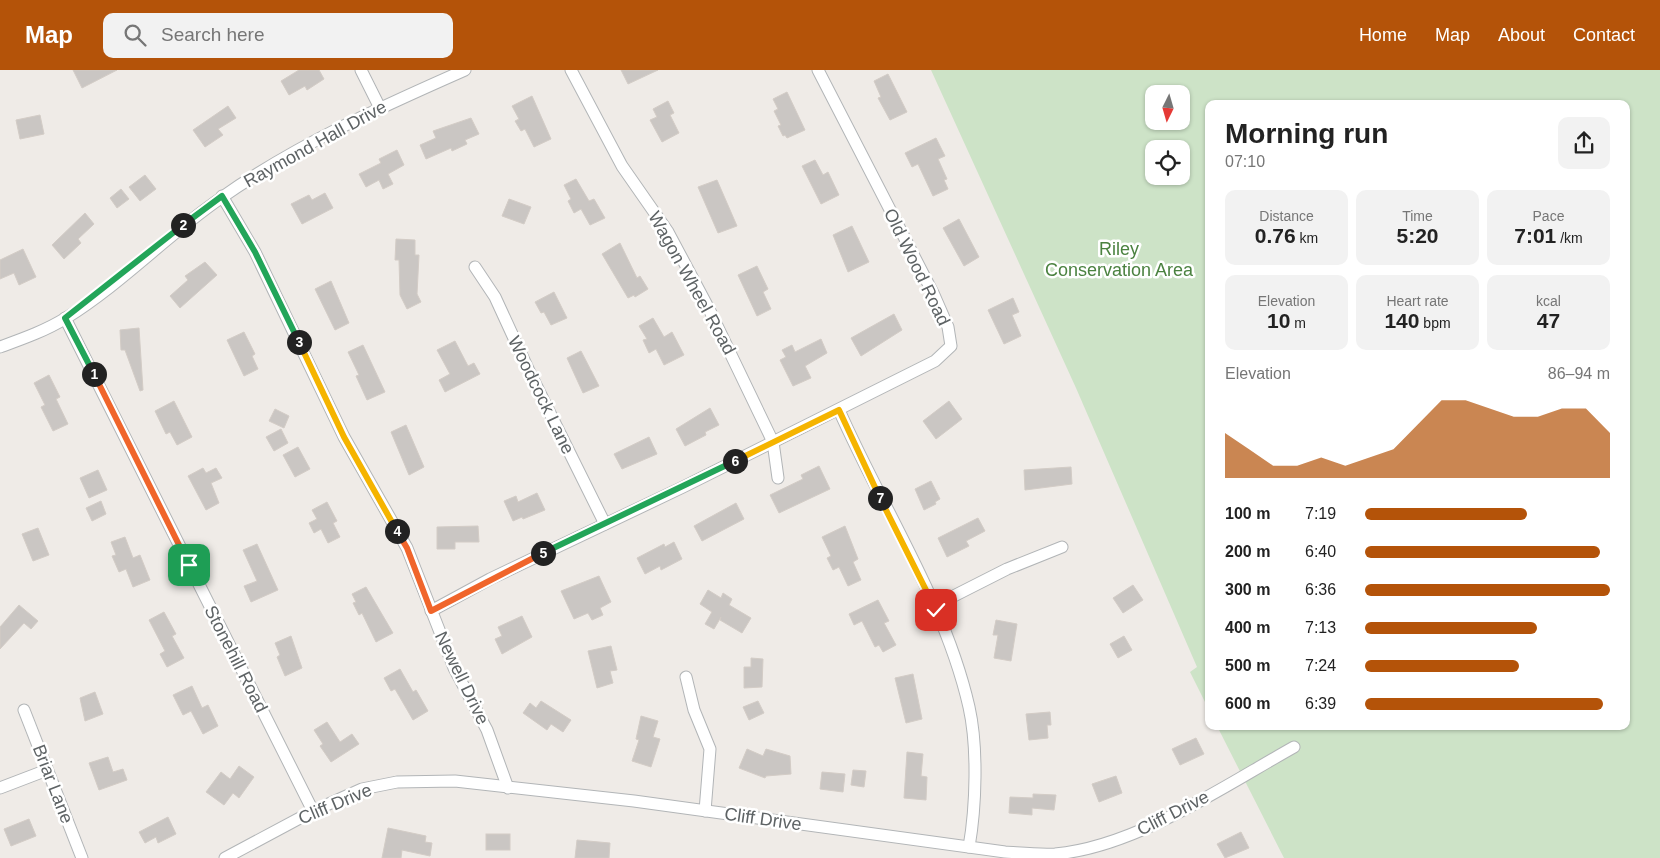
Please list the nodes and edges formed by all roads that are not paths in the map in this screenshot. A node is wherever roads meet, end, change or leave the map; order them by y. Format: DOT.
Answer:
graph roads {
  1 [pos="361,70"];
  2 [pos="465,70"];
  3 [pos="571,70"];
  4 [pos="818,70"];
  5 [pos="380,108"];
  6 [pos="222,196"];
  7 [pos="475,267"];
  8 [pos="65,318"];
  9 [pos="0,347"];
  10 [pos="839,410"];
  11 [pos="773,442"];
  12 [pos="778,478"];
  13 [pos="605,524"];
  14 [pos="1062,547"];
  15 [pos="934,606"];
  16 [pos="431,611"];
  17 [pos="686,677"];
  18 [pos="24,710"];
  19 [pos="1294,747"];
  20 [pos="47,770"];
  21 [pos="0,788"];
  22 [pos="508,788"];
  23 [pos="313,811"];
  24 [pos="705,811"];
  25 [pos="969,847"];
  26 [pos="82,858"];
  27 [pos="225,858"];
  1 -- 5 [label="street"];
  2 -- 5 [label="street, Raymond Hall Drive"];
  3 -- 11 [label="street, Wagon Wheel Road"];
  4 -- 10 [label="street, Old Wood Road"];
  5 -- 6 [label="street, Raymond Hall Drive"];
  6 -- 8 [label="street, Raymond Hall Drive"];
  6 -- 16 [label="street, Newell Drive"];
  7 -- 13 [label="street, Woodcock Lane"];
  8 -- 9 [label="street, Raymond Hall Drive"];
  8 -- 23 [label="street, Stonehill Road"];
  10 -- 11 [label="street, Old Wood Road"];
  10 -- 15 [label="street"];
  11 -- 12 [label="street, Wagon Wheel Road"];
  11 -- 13 [label="street, Old Wood Road"];
  13 -- 16 [label="street, Old Wood Road"];
  14 -- 15 [label="street"];
  15 -- 25 [label="street"];
  16 -- 22 [label="street, Newell Drive"];
  17 -- 24 [label="street"];
  18 -- 20 [label="street, Briar Lane"];
  19 -- 25 [label="street, Cliff Drive"];
  20 -- 21 [label="street"];
  20 -- 26 [label="street, Briar Lane"];
  22 -- 23 [label="street, Cliff Drive"];
  22 -- 24 [label="street, Cliff Drive"];
  23 -- 27 [label="street, Cliff Drive"];
  24 -- 25 [label="street, Cliff Drive"];
}
